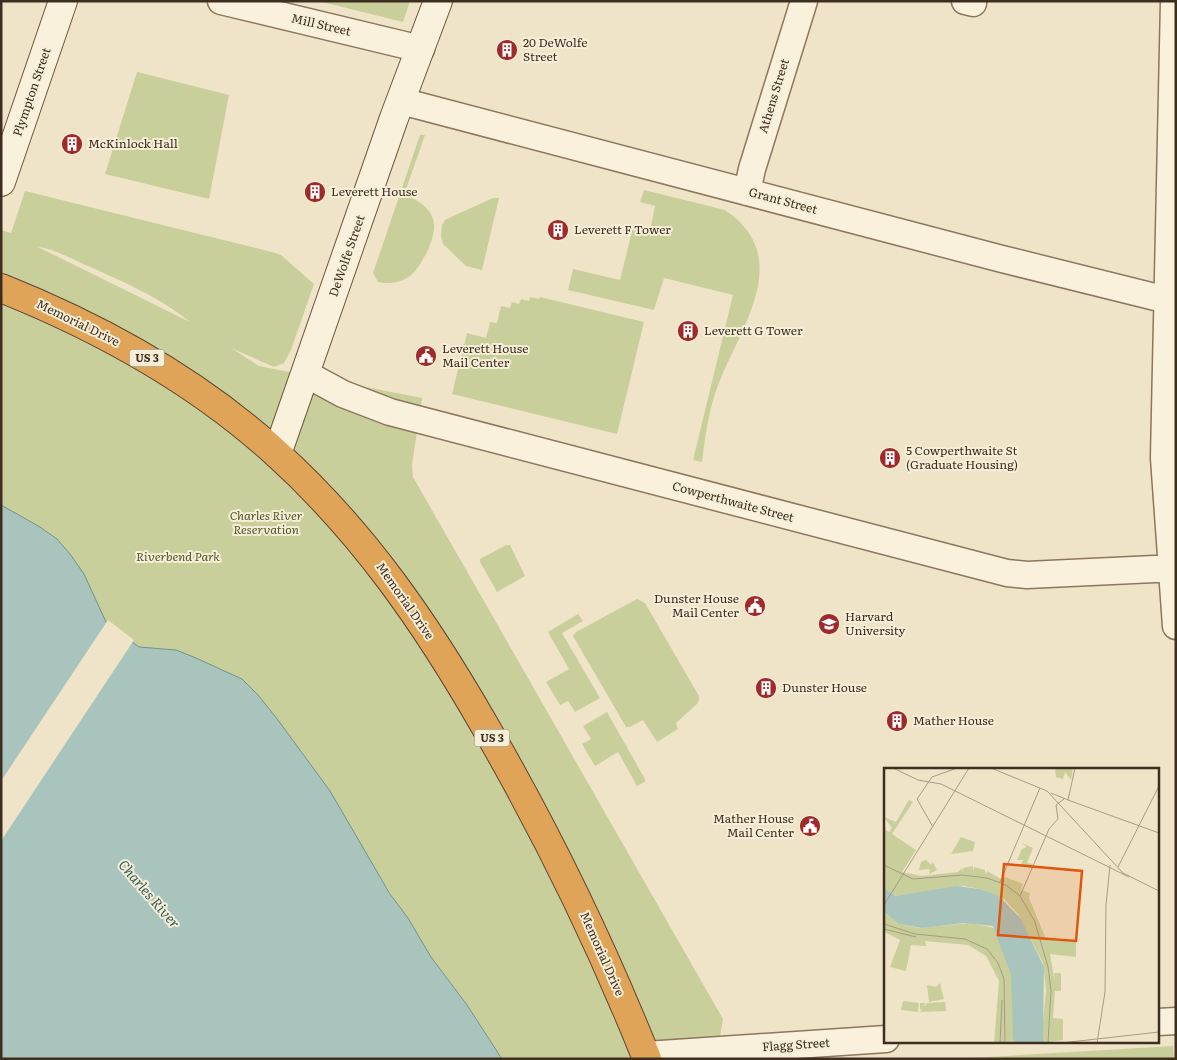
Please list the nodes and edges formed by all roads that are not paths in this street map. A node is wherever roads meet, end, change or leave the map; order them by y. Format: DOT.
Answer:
graph roads {
  1 [pos="63,1"];
  2 [pos="220,1"];
  3 [pos="438,1"];
  4 [pos="804,1"];
  5 [pos="1174,1"];
  6 [pos="421,49"];
  7 [pos="400,101"];
  8 [pos="1,182"];
  9 [pos="747,192"];
  10 [pos="1,288"];
  11 [pos="1167,300"];
  12 [pos="306,374"];
  13 [pos="278,454"];
  14 [pos="1173,568"];
  15 [pos="1176,626"];
  16 [pos="1176,1021"];
  17 [pos="1160,1022"];
  18 [pos="884,1039"];
  19 [pos="647,1057"];
  1 -- 8 [label="street, Plympton Street"];
  2 -- 6 [label="street, Mill Street"];
  3 -- 6 [label="street, DeWolfe Street"];
  4 -- 9 [label="street, Athens Street"];
  5 -- 11 [label="street"];
  6 -- 7 [label="street, DeWolfe Street"];
  7 -- 9 [label="street, Grant Street"];
  7 -- 12 [label="street, DeWolfe Street"];
  9 -- 11 [label="street, Grant Street"];
  10 -- 13 [label="highway, Memorial Drive / US 3"];
  11 -- 14 [label="street"];
  12 -- 13 [label="street, DeWolfe Street"];
  12 -- 14 [label="street, Cowperthwaite Street"];
  13 -- 19 [label="highway, Memorial Drive / US 3"];
  14 -- 15 [label="street"];
  16 -- 17 [label="street"];
  18 -- 19 [label="street, Flagg Street"];
}
